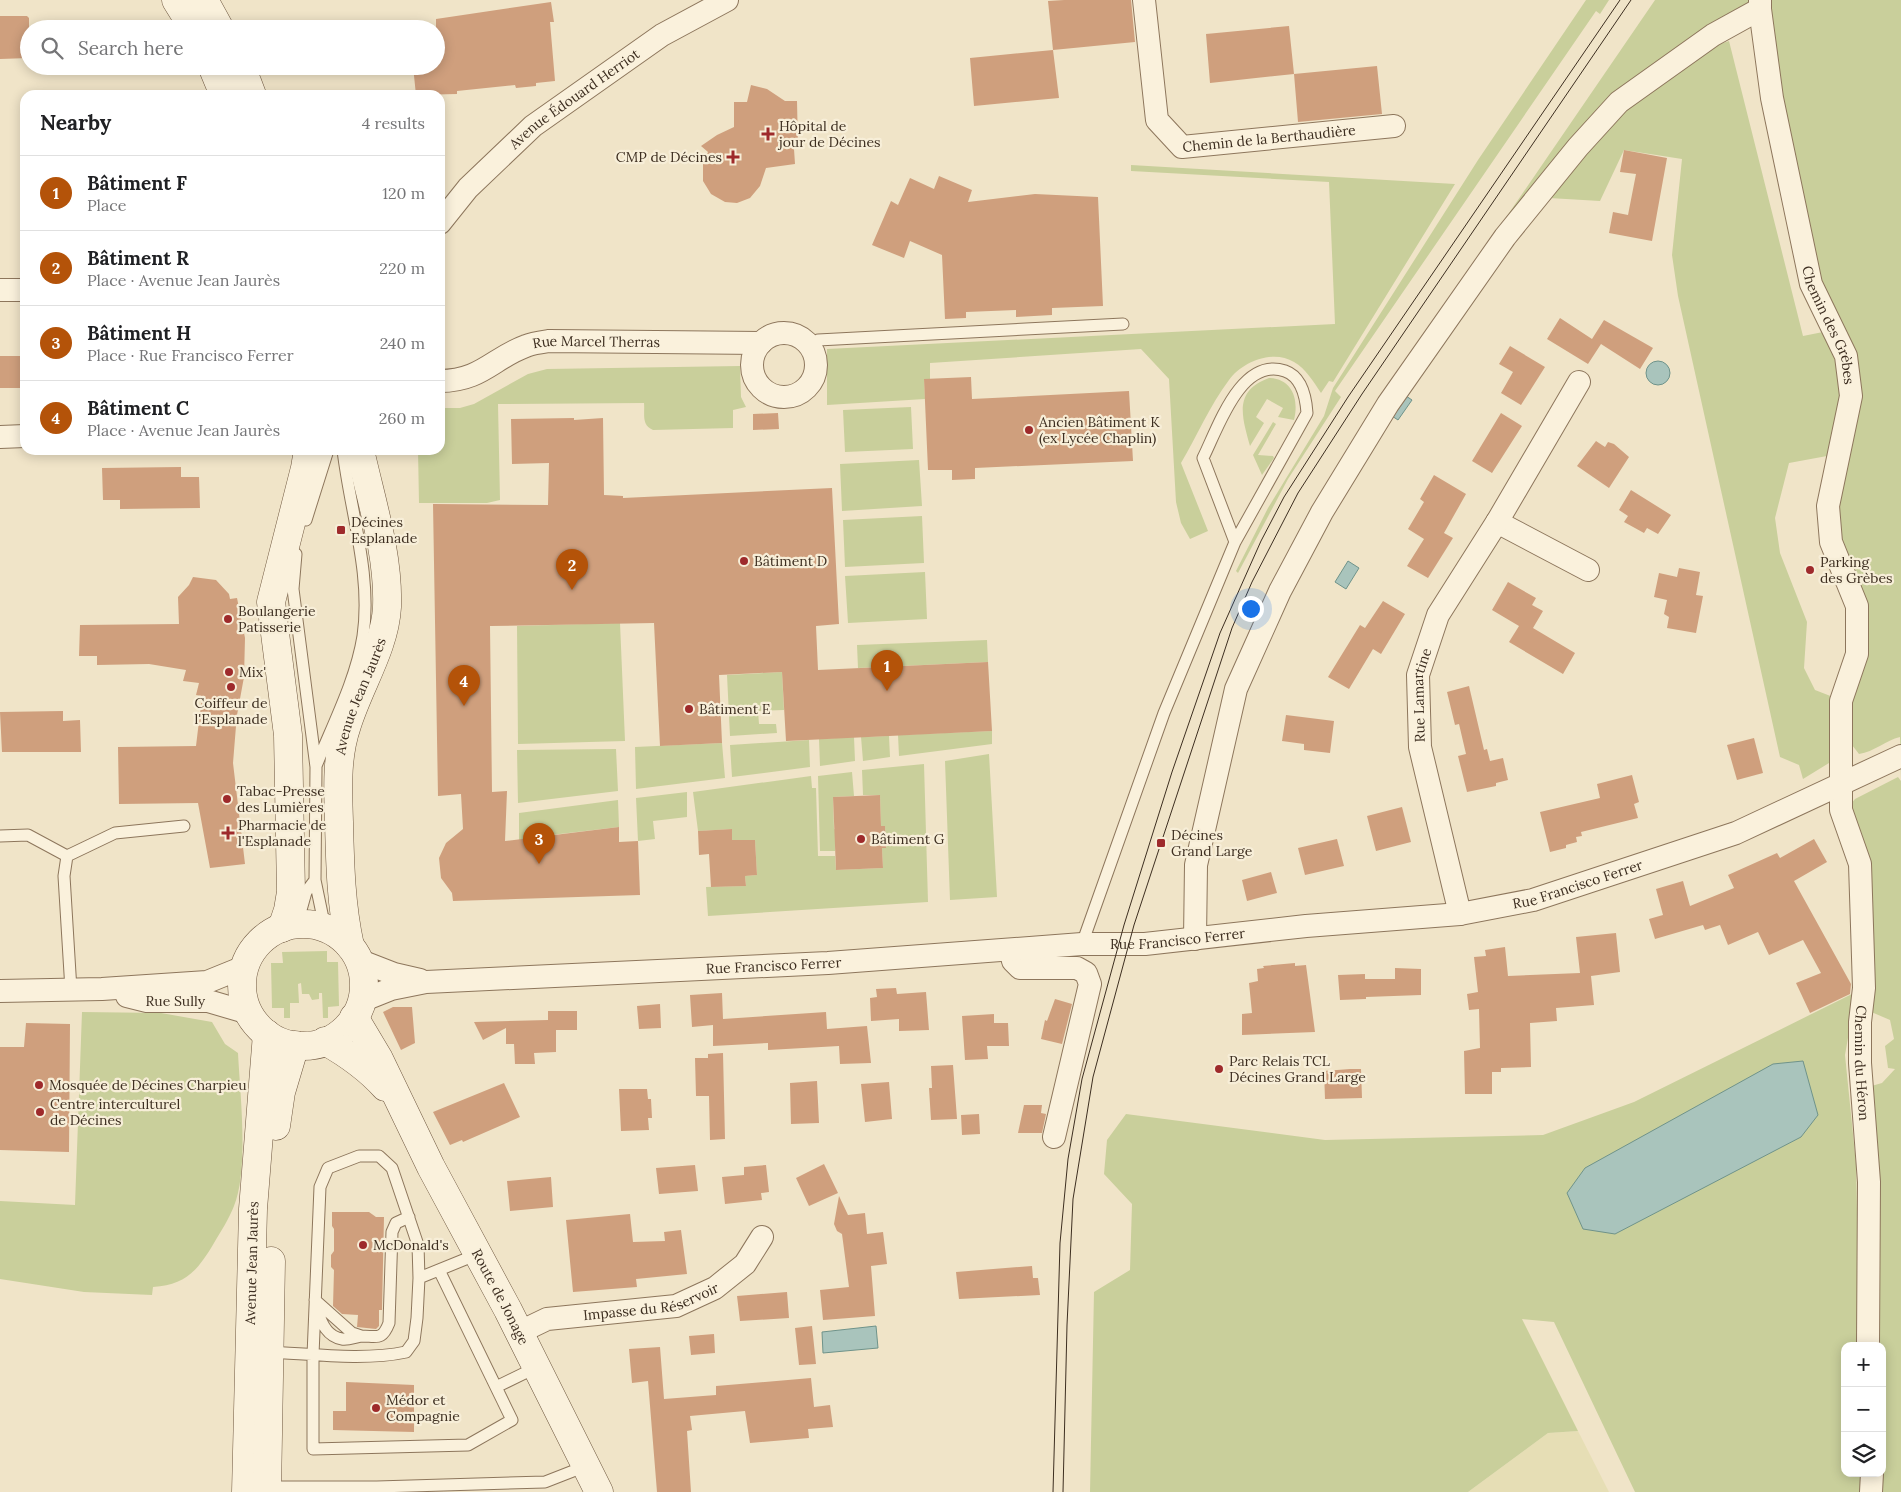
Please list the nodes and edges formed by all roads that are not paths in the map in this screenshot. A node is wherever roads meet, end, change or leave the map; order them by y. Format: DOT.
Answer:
graph roads {
  1 [pos="176,0"];
  2 [pos="204,0"];
  3 [pos="727,0"];
  4 [pos="1144,0"];
  5 [pos="1760,5"];
  6 [pos="188,20"];
  7 [pos="215,20"];
  8 [pos="216,75"];
  9 [pos="244,75"];
  10 [pos="222,90"];
  11 [pos="250,90"];
  12 [pos="1394,126"];
  13 [pos="445,217"];
  14 [pos="0,290"];
  15 [pos="20,290"];
  16 [pos="1123,324"];
  17 [pos="761,343"];
  18 [pos="809,346"];
  19 [pos="445,381"];
  20 [pos="1579,382"];
  21 [pos="0,436"];
  22 [pos="20,436"];
  23 [pos="307,455"];
  24 [pos="326,455"];
  25 [pos="343,455"];
  26 [pos="361,455"];
  27 [pos="1497,522"];
  28 [pos="1235,542"];
  29 [pos="1588,570"];
  30 [pos="1901,756"];
  31 [pos="316,767"];
  32 [pos="1842,783"];
  33 [pos="184,826"];
  34 [pos="0,836"];
  35 [pos="67,856"];
  36 [pos="315,880"];
  37 [pos="1460,914"];
  38 [pos="289,926"];
  39 [pos="325,928"];
  40 [pos="1195,939"];
  41 [pos="1082,944"];
  42 [pos="1011,951"];
  43 [pos="354,953"];
  44 [pos="244,967"];
  45 [pos="426,982"];
  46 [pos="102,989"];
  47 [pos="0,990"];
  48 [pos="71,990"];
  49 [pos="358,1009"];
  50 [pos="249,1013"];
  51 [pos="267,1034"];
  52 [pos="325,1041"];
  53 [pos="295,1045"];
  54 [pos="399,1103"];
  55 [pos="1054,1137"];
  56 [pos="409,1217"];
  57 [pos="762,1237"];
  58 [pos="478,1254"];
  59 [pos="439,1270"];
  60 [pos="419,1278"];
  61 [pos="316,1300"];
  62 [pos="520,1332"];
  63 [pos="1868,1342"];
  64 [pos="269,1352"];
  65 [pos="313,1355"];
  66 [pos="537,1367"];
  67 [pos="496,1387"];
  68 [pos="586,1466"];
  69 [pos="1872,1477"];
  70 [pos="545,1487"];
  71 [pos="260,1490"];
  72 [pos="307,1490"];
  73 [pos="599,1492"];
  74 [pos="1870,1492"];
  1 -- 6 [label="main road"];
  2 -- 7 [label="main road"];
  3 -- 13 [label="street, Avenue Édouard Herriot"];
  4 -- 12 [label="street, Chemin de la Berthaudière"];
  5 -- 32 [label="street, Chemin des Grèbes"];
  5 -- 40 [label="street"];
  8 -- 10 [label="main road"];
  9 -- 11 [label="main road"];
  14 -- 15 [label="street"];
  16 -- 18 [label="lane"];
  17 -- 18 [label="street, Rue Marcel Therras"];
  17 -- 18 [label="street"];
  17 -- 19 [label="street, Rue Marcel Therras"];
  20 -- 27 [label="street, Rue Lamartine"];
  21 -- 22 [label="street"];
  23 -- 38 [label="main road"];
  24 -- 31 [label="lane"];
  25 -- 31 [label="lane"];
  26 -- 43 [label="main road, Avenue Jean Jaurès"];
  27 -- 29 [label="street"];
  27 -- 37 [label="street, Rue Lamartine"];
  28 -- 28 [label="lane"];
  28 -- 41 [label="lane"];
  30 -- 32 [label="street, Rue Francisco Ferrer"];
  31 -- 36 [label="lane"];
  32 -- 37 [label="street, Rue Francisco Ferrer"];
  32 -- 63 [label="street, Chemin du Héron"];
  33 -- 35 [label="lane"];
  34 -- 35 [label="lane"];
  35 -- 48 [label="lane"];
  36 -- 38 [label="lane"];
  36 -- 39 [label="lane"];
  37 -- 40 [label="street, Rue Francisco Ferrer"];
  38 -- 39 [label="main road"];
  38 -- 44 [label="main road"];
  39 -- 43 [label="main road"];
  40 -- 41 [label="street, Rue Francisco Ferrer"];
  41 -- 42 [label="street, Rue Francisco Ferrer"];
  42 -- 45 [label="street, Rue Francisco Ferrer"];
  42 -- 55 [label="street"];
  43 -- 45 [label="street, Rue Francisco Ferrer"];
  43 -- 49 [label="main road"];
  44 -- 46 [label="street, Rue Sully"];
  44 -- 50 [label="main road"];
  45 -- 49 [label="street, Rue Francisco Ferrer"];
  46 -- 48 [label="street, Rue Sully"];
  46 -- 50 [label="street, Rue Sully"];
  47 -- 48 [label="street, Rue Sully"];
  49 -- 52 [label="main road"];
  49 -- 54 [label="main road, Route de Jonage"];
  50 -- 51 [label="main road"];
  51 -- 53 [label="main road"];
  51 -- 71 [label="main road, Avenue Jean Jaurès"];
  52 -- 53 [label="main road"];
  52 -- 54 [label="main road, Route de Jonage"];
  53 -- 64 [label="main road, Avenue Jean Jaurès"];
  54 -- 58 [label="main road, Route de Jonage"];
  56 -- 60 [label="lane"];
  56 -- 61 [label="lane"];
  56 -- 61 [label="lane"];
  57 -- 62 [label="street, Impasse du Réservoir"];
  58 -- 59 [label="lane"];
  58 -- 62 [label="main road, Route de Jonage"];
  59 -- 60 [label="lane"];
  59 -- 67 [label="lane"];
  60 -- 65 [label="lane"];
  61 -- 65 [label="lane"];
  62 -- 66 [label="main road, Route de Jonage"];
  64 -- 65 [label="lane"];
  64 -- 71 [label="main road, Avenue Jean Jaurès"];
  65 -- 67 [label="lane"];
  66 -- 67 [label="lane"];
  66 -- 68 [label="main road, Route de Jonage"];
  68 -- 70 [label="lane"];
  68 -- 73 [label="main road, Route de Jonage"];
  69 -- 74 [label="street"];
  70 -- 72 [label="lane"];
  71 -- 72 [label="lane"];
}
